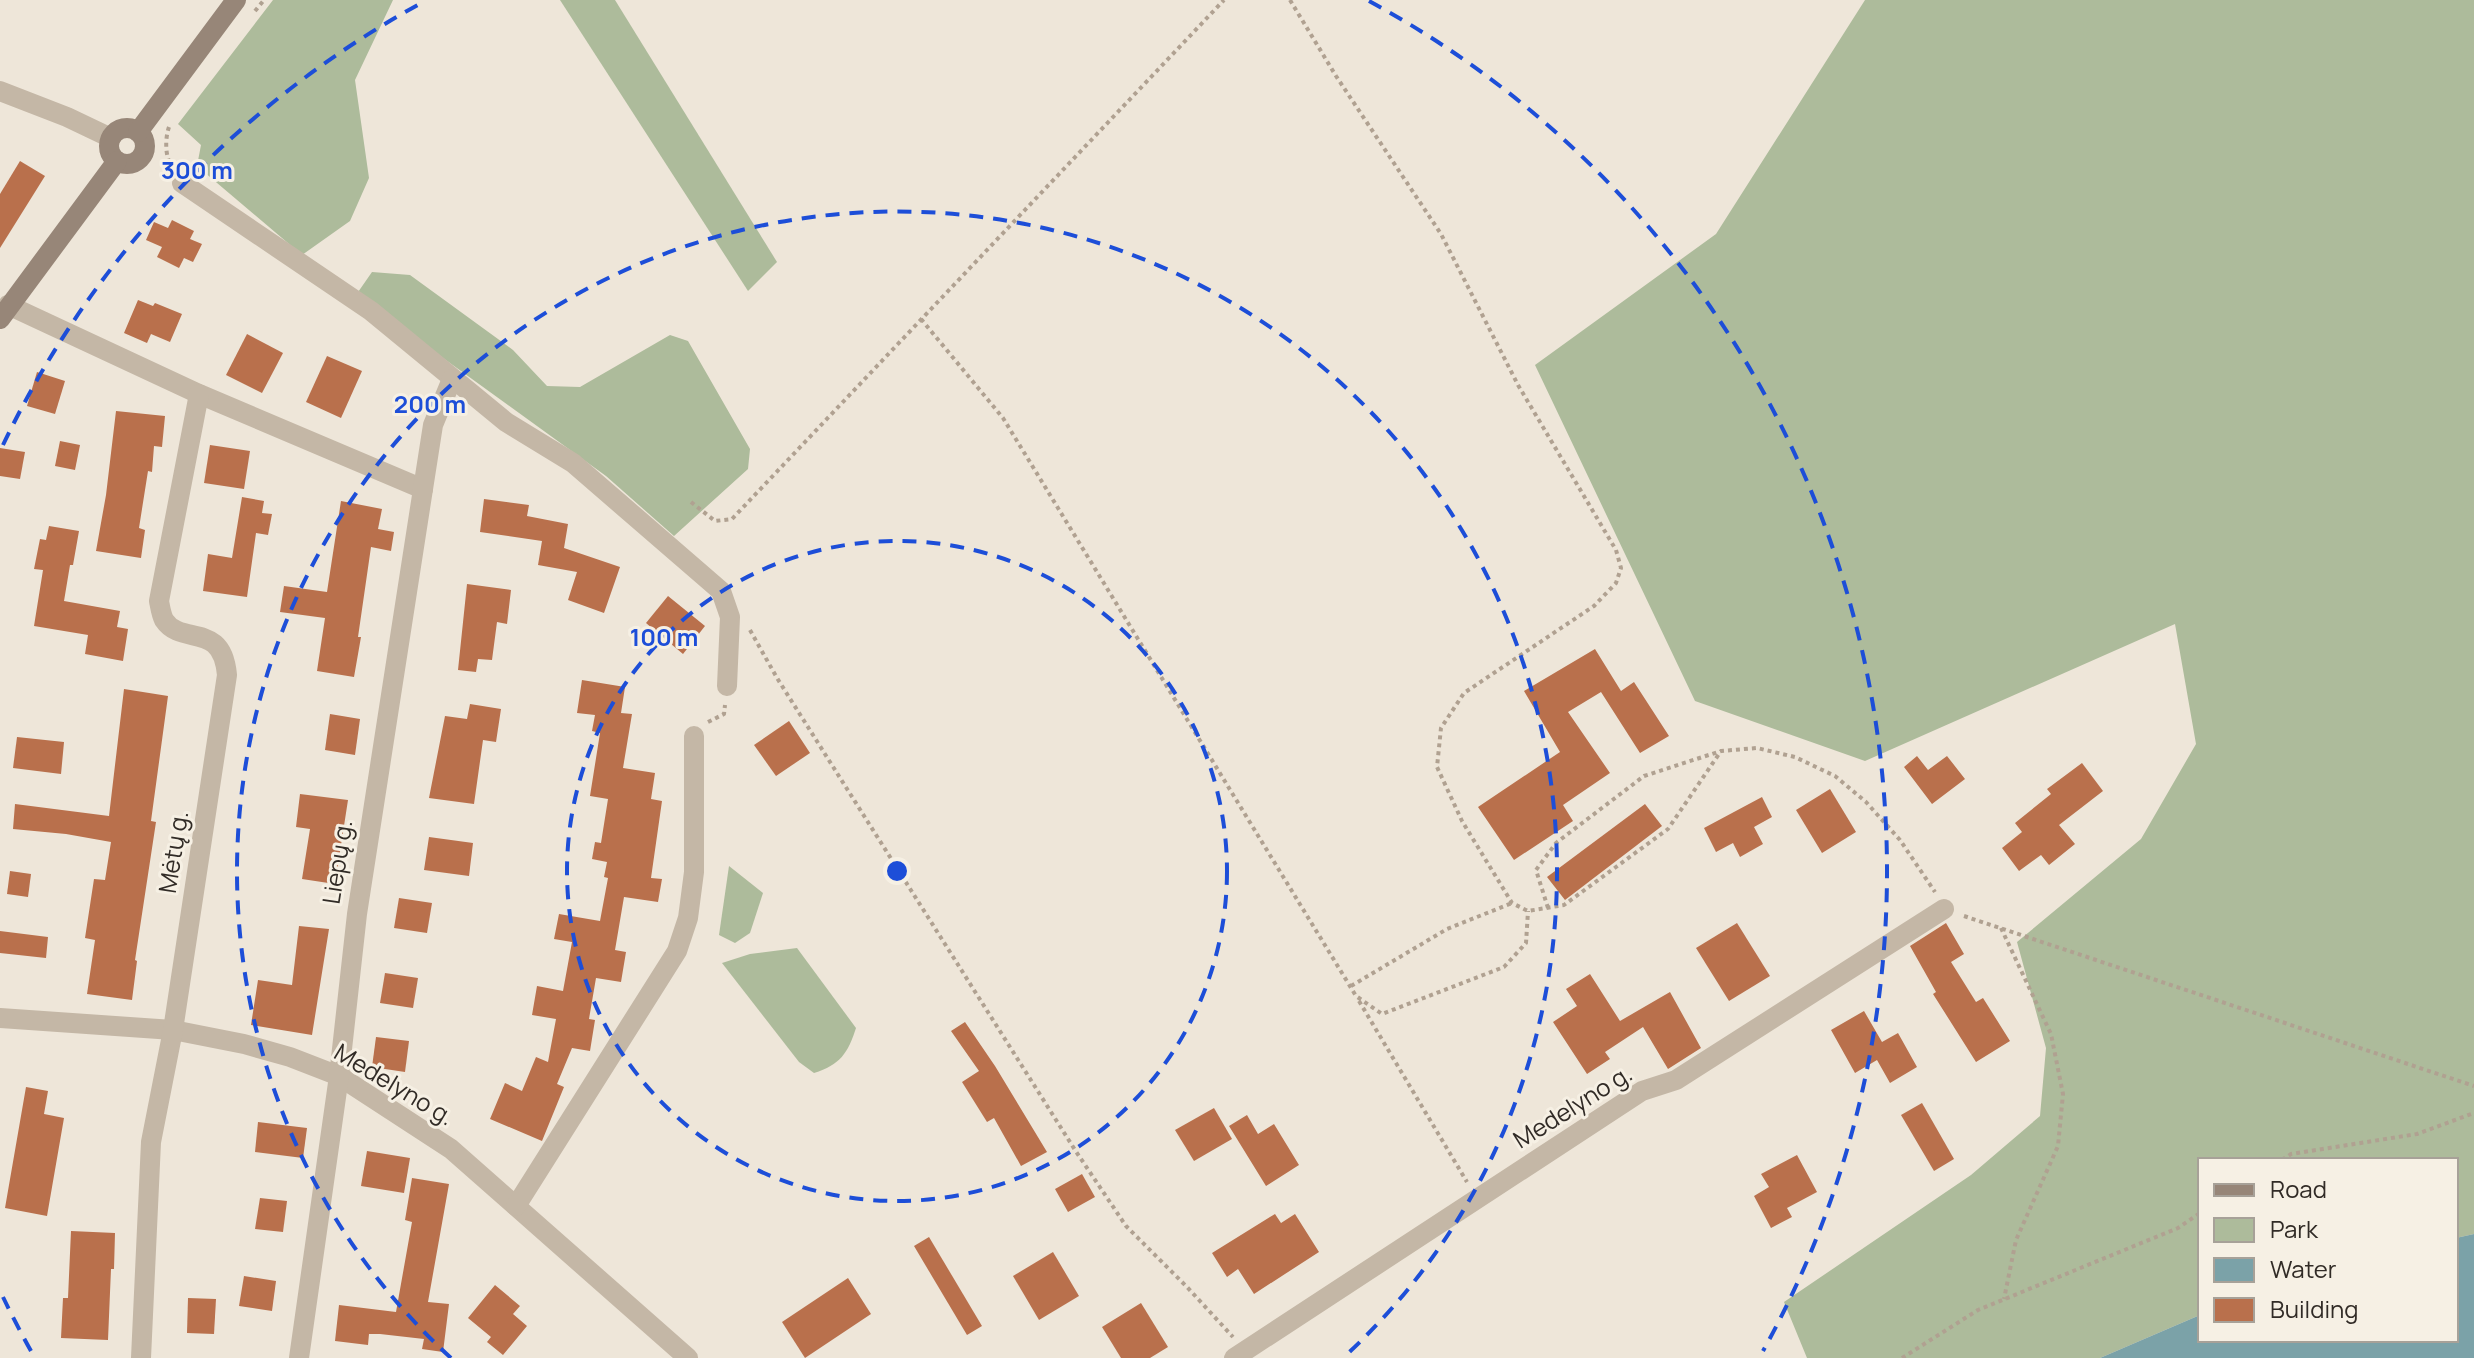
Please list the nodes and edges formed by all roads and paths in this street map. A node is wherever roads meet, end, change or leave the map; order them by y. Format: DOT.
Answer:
graph roads {
  1 [pos="236,0"];
  2 [pos="1224,0"];
  3 [pos="1290,0"];
  4 [pos="0,91"];
  5 [pos="170,124"];
  6 [pos="138,132"];
  7 [pos="111,138"];
  8 [pos="117,161"];
  9 [pos="182,183"];
  10 [pos="4,312"];
  11 [pos="921,319"];
  12 [pos="452,379"];
  13 [pos="199,394"];
  14 [pos="423,489"];
  15 [pos="691,502"];
  16 [pos="724,602"];
  17 [pos="727,686"];
  18 [pos="694,736"];
  19 [pos="1721,751"];
  20 [pos="1512,903"];
  21 [pos="1548,908"];
  22 [pos="1944,909"];
  23 [pos="1528,911"];
  24 [pos="2001,928"];
  25 [pos="1351,987"];
  26 [pos="0,1018"];
  27 [pos="173,1030"];
  28 [pos="339,1076"];
  29 [pos="2474,1086"];
  30 [pos="2474,1113"];
  31 [pos="2285,1158"];
  32 [pos="1477,1199"];
  33 [pos="516,1206"];
  34 [pos="2198,1214"];
  35 [pos="2004,1299"];
  36 [pos="1239,1354"];
  37 [pos="141,1358"];
  38 [pos="299,1358"];
  39 [pos="688,1358"];
  40 [pos="1902,1358"];
  1 -- 6 [label="street"];
  2 -- 11 [label="path"];
  3 -- 20 [label="path"];
  4 -- 7 [label="street"];
  5 -- 9 [label="path"];
  6 -- 7 [label="street"];
  6 -- 8 [label="street"];
  7 -- 8 [label="street"];
  8 -- 10 [label="street"];
  9 -- 12 [label="street"];
  10 -- 13 [label="street"];
  11 -- 15 [label="path"];
  11 -- 25 [label="path"];
  12 -- 14 [label="street, Liepų g."];
  12 -- 16 [label="street"];
  13 -- 14 [label="street"];
  13 -- 27 [label="street, Mėtų g."];
  14 -- 28 [label="street, Liepų g."];
  16 -- 17 [label="street"];
  16 -- 36 [label="path"];
  17 -- 18 [label="path"];
  18 -- 33 [label="street"];
  19 -- 21 [label="path"];
  19 -- 21 [label="path"];
  19 -- 22 [label="path"];
  20 -- 23 [label="path"];
  20 -- 25 [label="path"];
  21 -- 23 [label="path"];
  22 -- 24 [label="path"];
  22 -- 32 [label="street, Medelyno g."];
  23 -- 25 [label="path"];
  24 -- 29 [label="path"];
  24 -- 35 [label="path"];
  25 -- 32 [label="path"];
  26 -- 27 [label="street, Medelyno g."];
  27 -- 28 [label="street, Medelyno g."];
  27 -- 37 [label="street, Mėtų g."];
  28 -- 33 [label="street, Medelyno g."];
  28 -- 38 [label="street, Liepų g."];
  30 -- 31 [label="path"];
  32 -- 36 [label="street, Medelyno g."];
  33 -- 39 [label="street, Medelyno g."];
  34 -- 35 [label="path"];
  35 -- 40 [label="path"];
}
